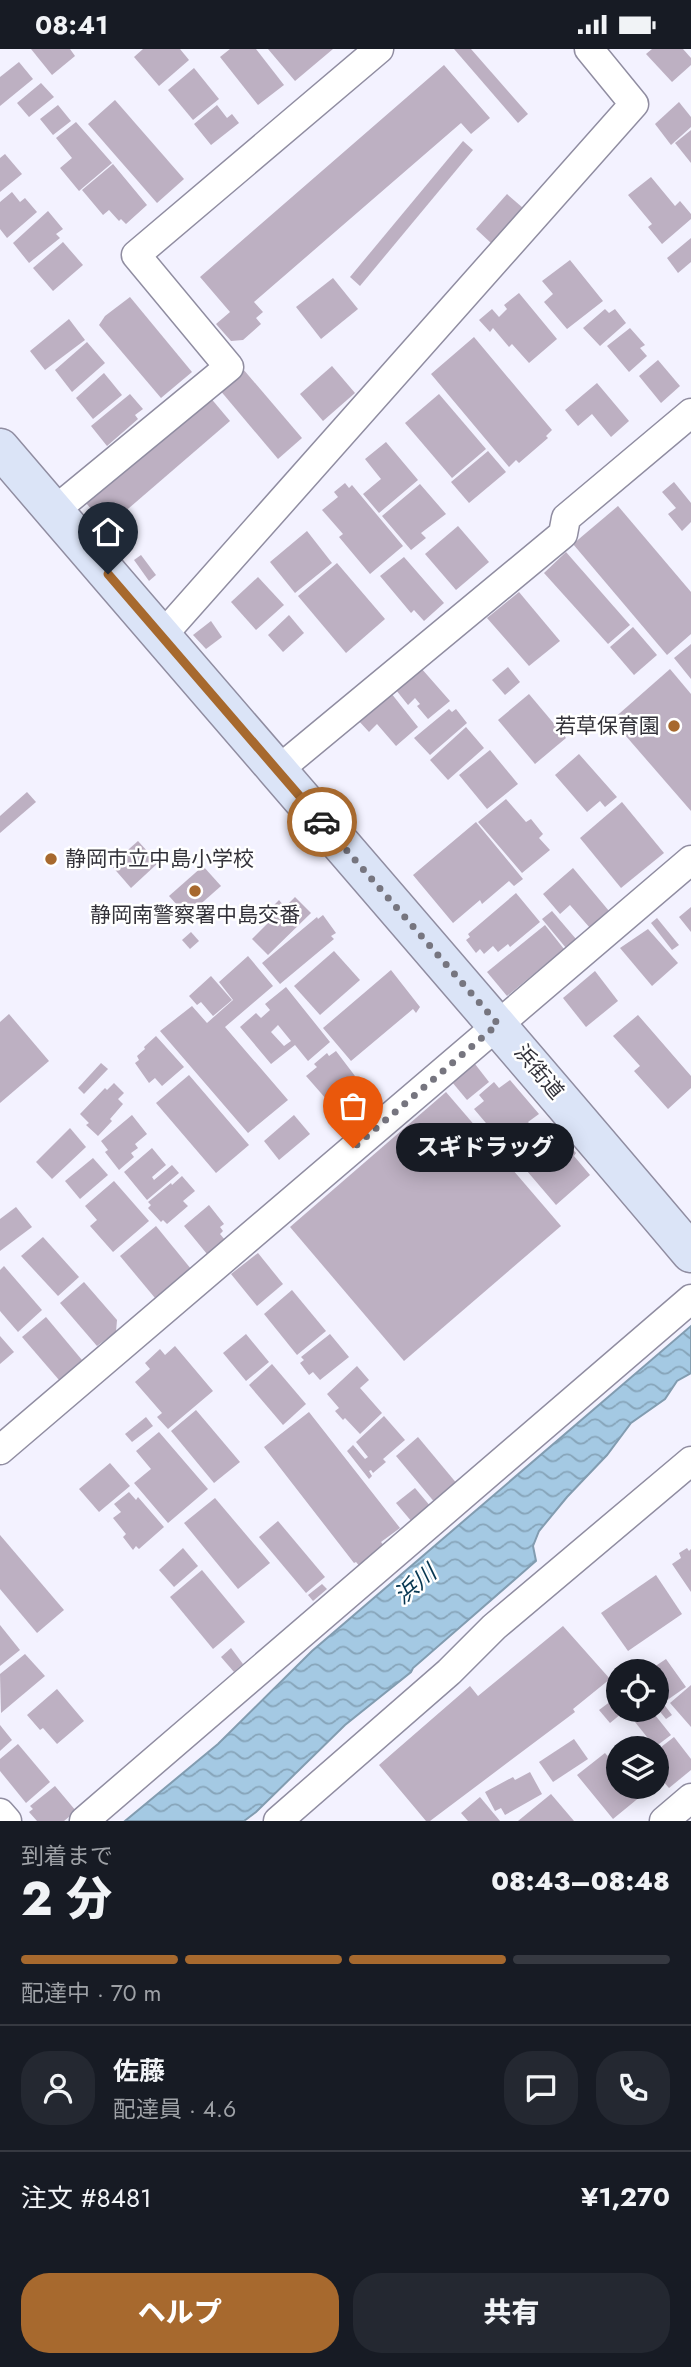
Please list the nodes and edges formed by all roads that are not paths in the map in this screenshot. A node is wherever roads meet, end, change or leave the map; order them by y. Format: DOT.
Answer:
graph roads {
  1 [pos="379,49"];
  2 [pos="589,49"];
  3 [pos="691,413"];
  4 [pos="0,448"];
  5 [pos="54,511"];
  6 [pos="161,637"];
  7 [pos="277,771"];
  8 [pos="691,860"];
  9 [pos="498,1024"];
  10 [pos="691,1253"];
  11 [pos="691,1299"];
  12 [pos="0,1450"];
  13 [pos="691,1461"];
  14 [pos="691,1798"];
  15 [pos="0,1813"];
  16 [pos="7,1821"];
  17 [pos="84,1821"];
  18 [pos="278,1821"];
  19 [pos="664,1821"];
  1 -- 5 [label="street"];
  2 -- 6 [label="street"];
  3 -- 7 [label="street"];
  4 -- 5 [label="street, 浜街道"];
  5 -- 6 [label="street, 浜街道"];
  6 -- 7 [label="street, 浜街道"];
  7 -- 9 [label="street, 浜街道"];
  8 -- 9 [label="street"];
  9 -- 10 [label="street, 浜街道"];
  9 -- 12 [label="street"];
  11 -- 17 [label="street"];
  13 -- 18 [label="street"];
  14 -- 19 [label="street"];
  15 -- 16 [label="street"];
}
